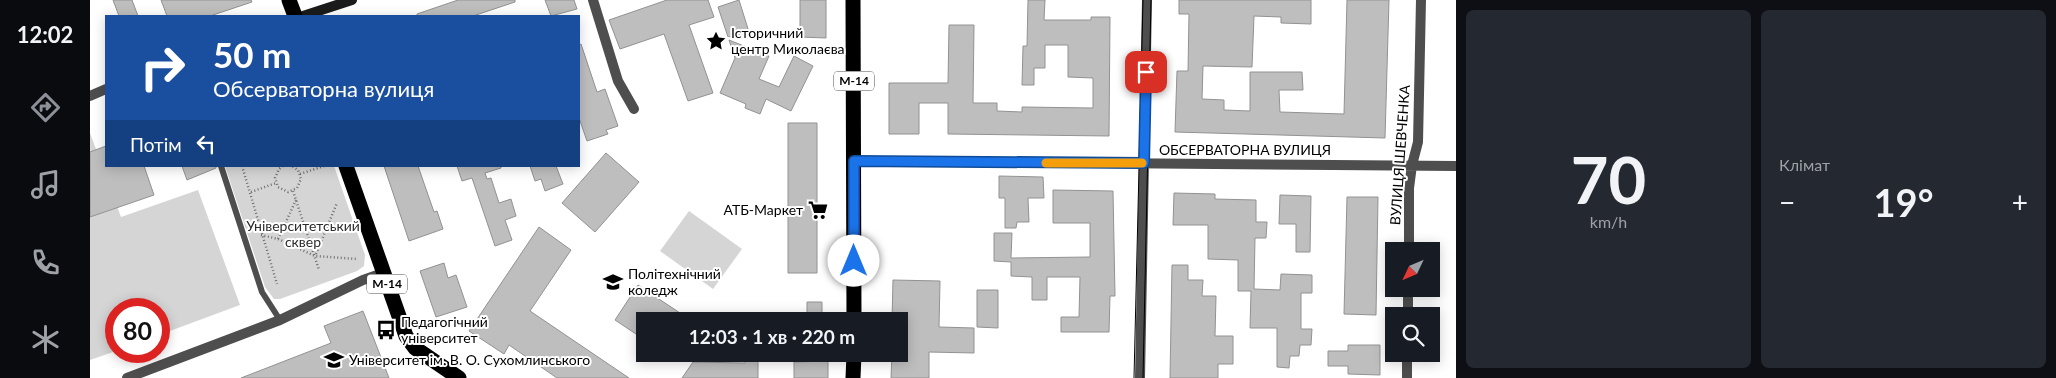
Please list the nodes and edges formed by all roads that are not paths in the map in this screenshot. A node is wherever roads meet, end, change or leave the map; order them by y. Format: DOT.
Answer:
graph roads {
  1 [pos="289,0"];
  2 [pos="352,0"];
  3 [pos="593,0"];
  4 [pos="854,0"];
  5 [pos="1148,0"];
  6 [pos="1421,0"];
  7 [pos="294,15"];
  8 [pos="306,15"];
  9 [pos="105,89"];
  10 [pos="90,96"];
  11 [pos="634,109"];
  12 [pos="854,161"];
  13 [pos="1144,163"];
  14 [pos="1412,165"];
  15 [pos="1456,166"];
  16 [pos="221,167"];
  17 [pos="346,167"];
  18 [pos="1409,242"];
  19 [pos="383,273"];
  20 [pos="854,312"];
  21 [pos="280,320"];
  22 [pos="854,362"];
  23 [pos="1407,362"];
  24 [pos="127,378"];
  25 [pos="459,378"];
  26 [pos="854,378"];
  27 [pos="1140,378"];
  28 [pos="1407,378"];
  1 -- 7 [label="highway"];
  2 -- 8 [label="street"];
  3 -- 11 [label="street"];
  4 -- 12 [label="highway, М-14"];
  5 -- 13 [label="street"];
  6 -- 14 [label="street, ВУЛИЦЯ ШЕВЧЕНКА"];
  9 -- 10 [label="street"];
  12 -- 13 [label="street, ОБСЕРВАТОРНА ВУЛИЦЯ"];
  12 -- 20 [label="highway, М-14"];
  13 -- 14 [label="street, ОБСЕРВАТОРНА ВУЛИЦЯ"];
  13 -- 27 [label="street"];
  14 -- 15 [label="street, ОБСЕРВАТОРНА ВУЛИЦЯ"];
  14 -- 18 [label="street, ВУЛИЦЯ ШЕВЧЕНКА"];
  16 -- 21 [label="lane"];
  17 -- 19 [label="highway, М-14"];
  19 -- 21 [label="street"];
  19 -- 25 [label="highway, М-14"];
  21 -- 24 [label="street"];
  22 -- 26 [label="highway"];
  23 -- 28 [label="street"];
}
